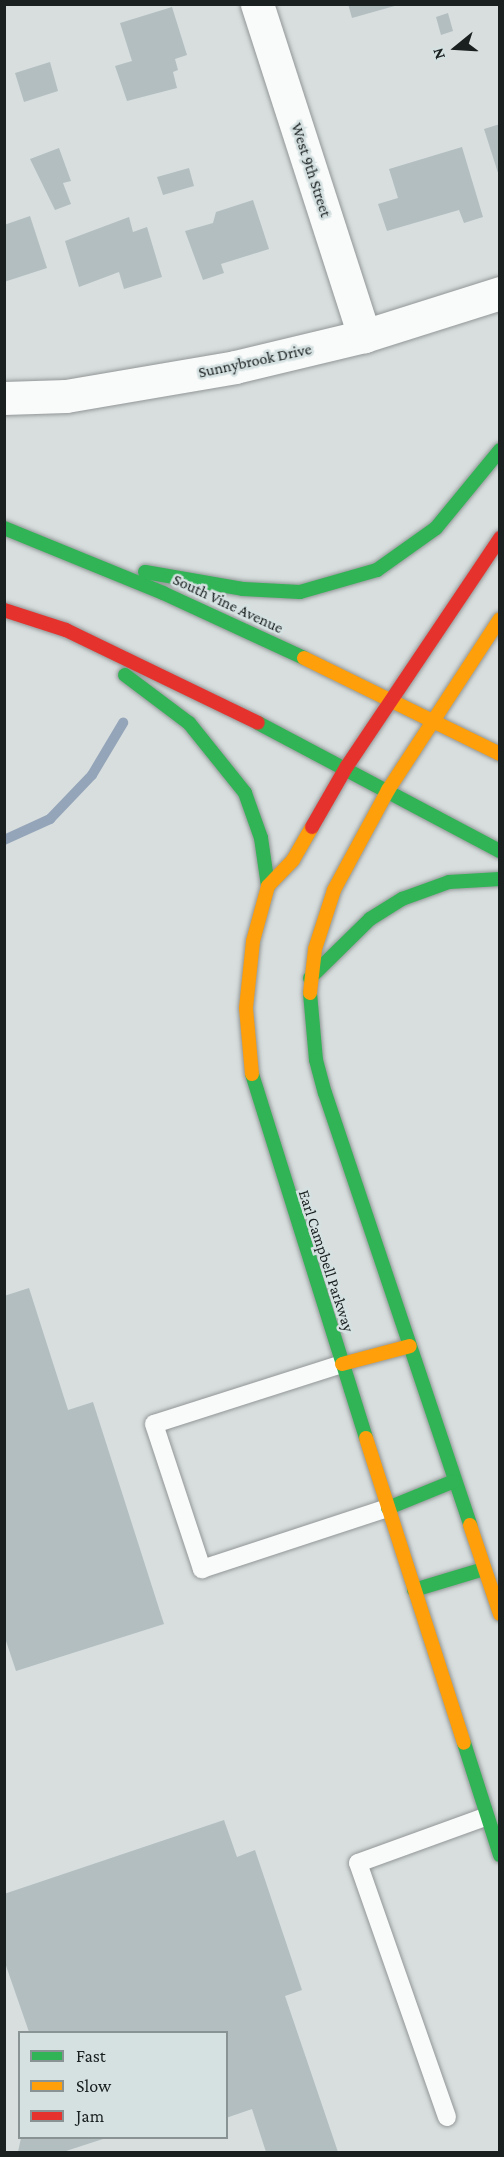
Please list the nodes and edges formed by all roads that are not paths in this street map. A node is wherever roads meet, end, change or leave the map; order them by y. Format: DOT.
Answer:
graph roads {
  1 [pos="257,4"];
  2 [pos="500,292"];
  3 [pos="364,336"];
  4 [pos="4,398"];
  5 [pos="500,450"];
  6 [pos="4,528"];
  7 [pos="500,538"];
  8 [pos="90,562"];
  9 [pos="4,610"];
  10 [pos="500,619"];
  11 [pos="66,630"];
  12 [pos="394,699"];
  13 [pos="433,719"];
  14 [pos="500,754"];
  15 [pos="347,766"];
  16 [pos="388,790"];
  17 [pos="500,851"];
  18 [pos="500,879"];
  19 [pos="268,886"];
  20 [pos="310,978"];
  21 [pos="410,1346"];
  22 [pos="342,1364"];
  23 [pos="454,1480"];
  24 [pos="388,1508"];
  25 [pos="484,1569"];
  26 [pos="414,1590"];
  27 [pos="500,1614"];
  28 [pos="492,1814"];
  29 [pos="500,1855"];
  30 [pos="447,2117"];
  1 -- 3 [label="street, West 9th Street"];
  2 -- 3 [label="street, Sunnybrook Drive"];
  3 -- 4 [label="street, Sunnybrook Drive"];
  5 -- 8 [label="main road"];
  6 -- 8 [label="main road, South Vine Avenue"];
  7 -- 12 [label="main road"];
  8 -- 12 [label="main road, South Vine Avenue"];
  9 -- 11 [label="main road"];
  10 -- 13 [label="main road"];
  11 -- 15 [label="main road"];
  11 -- 19 [label="main road, Earl Campbell Parkway"];
  12 -- 13 [label="main road, South Vine Avenue"];
  12 -- 15 [label="main road"];
  13 -- 14 [label="main road, South Vine Avenue"];
  13 -- 16 [label="main road"];
  15 -- 16 [label="main road"];
  15 -- 19 [label="main road"];
  16 -- 17 [label="main road"];
  16 -- 20 [label="main road"];
  18 -- 20 [label="main road"];
  19 -- 22 [label="main road, Earl Campbell Parkway"];
  20 -- 21 [label="main road"];
  21 -- 22 [label="main road"];
  21 -- 23 [label="main road"];
  22 -- 24 [label="main road, Earl Campbell Parkway"];
  22 -- 24 [label="lane"];
  23 -- 24 [label="main road"];
  23 -- 25 [label="main road"];
  24 -- 26 [label="main road, Earl Campbell Parkway"];
  25 -- 26 [label="main road"];
  25 -- 27 [label="main road"];
  26 -- 28 [label="main road, Earl Campbell Parkway"];
  28 -- 29 [label="main road, Earl Campbell Parkway"];
  28 -- 30 [label="lane"];
}
